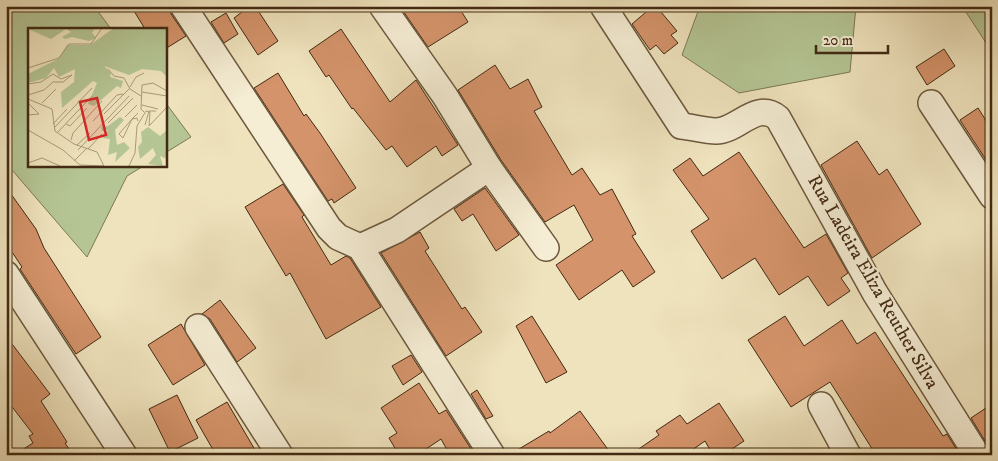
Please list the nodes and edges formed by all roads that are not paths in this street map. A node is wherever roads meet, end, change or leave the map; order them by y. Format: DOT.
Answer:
graph roads {
  1 [pos="183,6"];
  2 [pos="382,6"];
  3 [pos="603,6"];
  4 [pos="931,103"];
  5 [pos="489,168"];
  6 [pos="992,196"];
  7 [pos="360,248"];
  8 [pos="546,248"];
  9 [pos="6,274"];
  10 [pos="198,327"];
  11 [pos="821,405"];
  12 [pos="124,455"];
  13 [pos="280,455"];
  14 [pos="492,455"];
  15 [pos="848,455"];
  16 [pos="976,455"];
  1 -- 7 [label="street"];
  2 -- 5 [label="street"];
  3 -- 16 [label="street, Rua Ladeira Eliza Reuther Silva"];
  4 -- 6 [label="street"];
  5 -- 7 [label="street"];
  5 -- 8 [label="street"];
  7 -- 14 [label="street"];
  9 -- 12 [label="street"];
  10 -- 13 [label="street"];
  11 -- 15 [label="street"];
}
